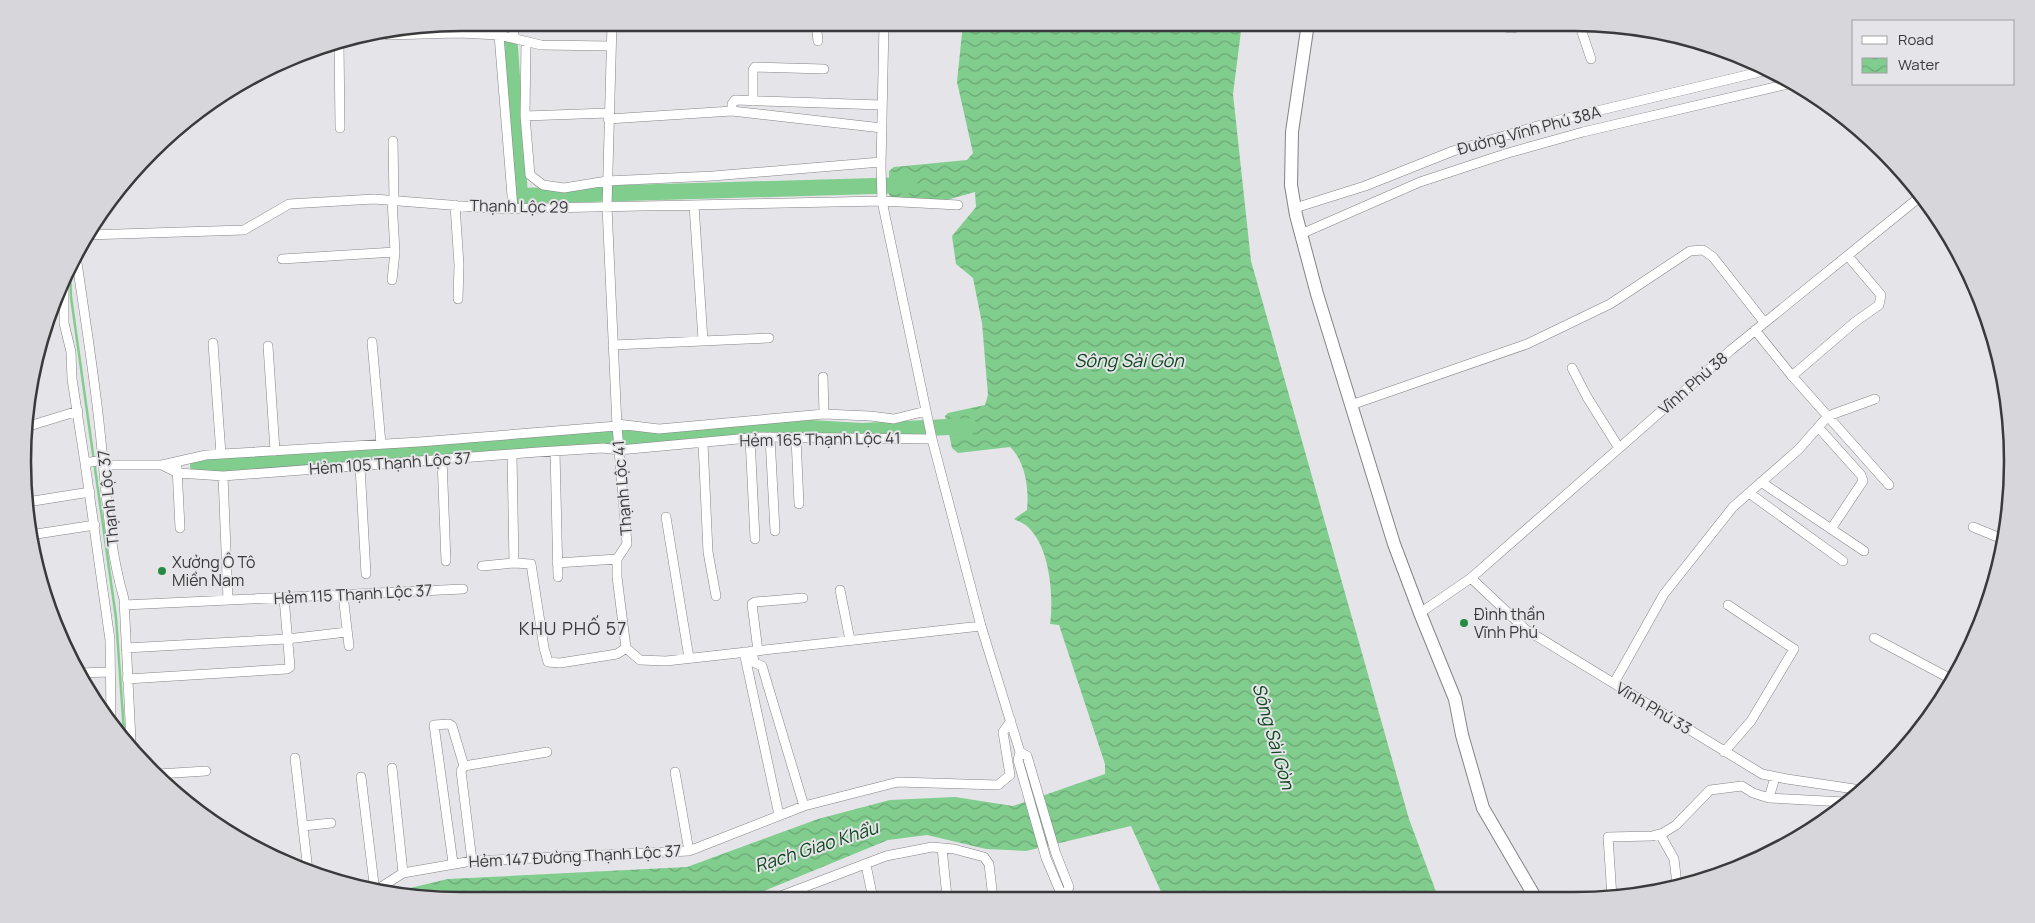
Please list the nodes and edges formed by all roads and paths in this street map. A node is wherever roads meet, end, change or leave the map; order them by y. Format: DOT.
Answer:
graph roads {
  1 [pos="514,31"];
  2 [pos="612,31"];
  3 [pos="817,31"];
  4 [pos="884,31"];
  5 [pos="1307,31"];
  6 [pos="1582,31"];
  7 [pos="411,34"];
  8 [pos="499,35"];
  9 [pos="514,38"];
  10 [pos="526,41"];
  11 [pos="818,41"];
  12 [pos="611,46"];
  13 [pos="339,49"];
  14 [pos="1590,59"];
  15 [pos="824,69"];
  16 [pos="1754,71"];
  17 [pos="1782,85"];
  18 [pos="753,100"];
  19 [pos="882,105"];
  20 [pos="732,111"];
  21 [pos="525,116"];
  22 [pos="608,116"];
  23 [pos="340,128"];
  24 [pos="882,128"];
  25 [pos="393,140"];
  26 [pos="881,164"];
  27 [pos="607,184"];
  28 [pos="393,200"];
  29 [pos="882,201"];
  30 [pos="1915,201"];
  31 [pos="455,205"];
  32 [pos="694,205"];
  33 [pos="958,205"];
  34 [pos="607,207"];
  35 [pos="514,208"];
  36 [pos="1295,208"];
  37 [pos="1301,234"];
  38 [pos="96,235"];
  39 [pos="395,252"];
  40 [pos="1848,256"];
  41 [pos="282,259"];
  42 [pos="78,268"];
  43 [pos="392,280"];
  44 [pos="64,297"];
  45 [pos="458,299"];
  46 [pos="1764,322"];
  47 [pos="1755,330"];
  48 [pos="769,338"];
  49 [pos="703,340"];
  50 [pos="372,342"];
  51 [pos="213,343"];
  52 [pos="613,345"];
  53 [pos="268,346"];
  54 [pos="1572,368"];
  55 [pos="1792,376"];
  56 [pos="823,377"];
  57 [pos="1875,399"];
  58 [pos="1351,405"];
  59 [pos="78,411"];
  60 [pos="824,414"];
  61 [pos="927,414"];
  62 [pos="1828,416"];
  63 [pos="33,425"];
  64 [pos="617,425"];
  65 [pos="1818,428"];
  66 [pos="770,437"];
  67 [pos="750,438"];
  68 [pos="796,438"];
  69 [pos="932,439"];
  70 [pos="703,443"];
  71 [pos="382,444"];
  72 [pos="618,448"];
  73 [pos="1619,448"];
  74 [pos="275,451"];
  75 [pos="555,451"];
  76 [pos="221,454"];
  77 [pos="512,454"];
  78 [pos="442,459"];
  79 [pos="102,462"];
  80 [pos="177,462"];
  81 [pos="87,463"];
  82 [pos="162,466"];
  83 [pos="360,466"];
  84 [pos="178,472"];
  85 [pos="224,476"];
  86 [pos="1761,482"];
  87 [pos="1889,484"];
  88 [pos="90,492"];
  89 [pos="1748,493"];
  90 [pos="33,501"];
  91 [pos="799,504"];
  92 [pos="666,517"];
  93 [pos="95,525"];
  94 [pos="1973,527"];
  95 [pos="180,528"];
  96 [pos="1831,529"];
  97 [pos="775,532"];
  98 [pos="38,535"];
  99 [pos="1997,537"];
  100 [pos="755,539"];
  101 [pos="1864,551"];
  102 [pos="617,559"];
  103 [pos="446,561"];
  104 [pos="1843,561"];
  105 [pos="514,563"];
  106 [pos="557,563"];
  107 [pos="482,566"];
  108 [pos="366,574"];
  109 [pos="558,577"];
  110 [pos="1471,578"];
  111 [pos="463,589"];
  112 [pos="840,590"];
  113 [pos="343,595"];
  114 [pos="716,596"];
  115 [pos="284,598"];
  116 [pos="803,598"];
  117 [pos="228,600"];
  118 [pos="1728,604"];
  119 [pos="124,605"];
  120 [pos="1420,613"];
  121 [pos="981,626"];
  122 [pos="347,632"];
  123 [pos="1874,638"];
  124 [pos="287,639"];
  125 [pos="850,640"];
  126 [pos="349,646"];
  127 [pos="126,648"];
  128 [pos="626,648"];
  129 [pos="751,651"];
  130 [pos="689,658"];
  131 [pos="110,672"];
  132 [pos="87,673"];
  133 [pos="1946,676"];
  134 [pos="127,679"];
  135 [pos="1614,684"];
  136 [pos="111,710"];
  137 [pos="1011,722"];
  138 [pos="131,736"];
  139 [pos="547,752"];
  140 [pos="1020,752"];
  141 [pos="1724,752"];
  142 [pos="295,758"];
  143 [pos="464,766"];
  144 [pos="392,768"];
  145 [pos="206,771"];
  146 [pos="675,772"];
  147 [pos="165,774"];
  148 [pos="361,777"];
  149 [pos="1774,780"];
  150 [pos="1852,789"];
  151 [pos="1770,797"];
  152 [pos="1837,801"];
  153 [pos="804,806"];
  154 [pos="779,816"];
  155 [pos="331,823"];
  156 [pos="303,826"];
  157 [pos="1660,834"];
  158 [pos="942,848"];
  159 [pos="689,850"];
  160 [pos="472,861"];
  161 [pos="307,863"];
  162 [pos="453,863"];
  163 [pos="866,866"];
  164 [pos="403,873"];
  165 [pos="1676,879"];
  166 [pos="375,882"];
  167 [pos="385,884"];
  168 [pos="1612,890"];
  169 [pos="795,892"];
  170 [pos="871,892"];
  171 [pos="946,892"];
  172 [pos="992,892"];
  173 [pos="1061,892"];
  174 [pos="1068,892"];
  175 [pos="1532,892"];
  1 -- 9 [label="street"];
  2 -- 12 [label="street, Thạnh Lộc 41"];
  3 -- 11 [label="street"];
  4 -- 19 [label="street"];
  5 -- 36 [label="street"];
  6 -- 14 [label="street"];
  7 -- 8 [label="street"];
  8 -- 9 [label="street"];
  8 -- 35 [label="street"];
  9 -- 10 [label="street"];
  10 -- 12 [label="street"];
  10 -- 21 [label="street"];
  12 -- 22 [label="street, Thạnh Lộc 41"];
  13 -- 23 [label="street"];
  15 -- 18 [label="street"];
  16 -- 36 [label="street, Đường Vĩnh Phú 38A"];
  17 -- 37 [label="street"];
  18 -- 19 [label="street"];
  18 -- 20 [label="street"];
  19 -- 24 [label="street"];
  20 -- 22 [label="street"];
  20 -- 24 [label="street"];
  21 -- 22 [label="street"];
  21 -- 27 [label="street"];
  22 -- 27 [label="street, Thạnh Lộc 41"];
  24 -- 26 [label="street"];
  25 -- 28 [label="street"];
  26 -- 27 [label="street"];
  26 -- 29 [label="street"];
  27 -- 34 [label="street, Thạnh Lộc 41"];
  28 -- 31 [label="street, Thạnh Lộc 29"];
  28 -- 38 [label="street, Thạnh Lộc 29"];
  28 -- 39 [label="street"];
  29 -- 32 [label="street, Thạnh Lộc 29"];
  29 -- 33 [label="street, Thạnh Lộc 29"];
  29 -- 61 [label="street"];
  30 -- 40 [label="street, Vĩnh Phú 38"];
  31 -- 35 [label="street, Thạnh Lộc 29"];
  31 -- 45 [label="street"];
  32 -- 34 [label="street, Thạnh Lộc 29"];
  32 -- 49 [label="street"];
  34 -- 35 [label="street, Thạnh Lộc 29"];
  34 -- 52 [label="street, Thạnh Lộc 41"];
  36 -- 37 [label="street"];
  37 -- 58 [label="street"];
  39 -- 41 [label="street"];
  39 -- 43 [label="street"];
  40 -- 46 [label="street, Vĩnh Phú 38"];
  40 -- 55 [label="street"];
  42 -- 79 [label="street, Thạnh Lộc 37"];
  44 -- 59 [label="street"];
  46 -- 47 [label="street, Vĩnh Phú 38"];
  46 -- 58 [label="street"];
  47 -- 55 [label="street"];
  47 -- 73 [label="street, Vĩnh Phú 38"];
  48 -- 49 [label="street"];
  49 -- 52 [label="street"];
  50 -- 71 [label="street"];
  51 -- 76 [label="street"];
  52 -- 64 [label="street, Thạnh Lộc 41"];
  53 -- 74 [label="street"];
  54 -- 73 [label="street"];
  55 -- 62 [label="street"];
  56 -- 60 [label="street"];
  57 -- 62 [label="street"];
  58 -- 120 [label="street"];
  59 -- 63 [label="street"];
  59 -- 81 [label="street"];
  60 -- 61 [label="street"];
  60 -- 64 [label="street"];
  61 -- 69 [label="street"];
  62 -- 65 [label="street"];
  62 -- 87 [label="street"];
  64 -- 71 [label="street"];
  64 -- 72 [label="street, Thạnh Lộc 41"];
  65 -- 86 [label="street"];
  65 -- 96 [label="street"];
  66 -- 67 [label="street, Hẻm 165 Thạnh Lộc 41"];
  66 -- 68 [label="street, Hẻm 165 Thạnh Lộc 41"];
  66 -- 97 [label="street"];
  67 -- 70 [label="street, Hẻm 165 Thạnh Lộc 41"];
  67 -- 100 [label="street"];
  68 -- 69 [label="street, Hẻm 165 Thạnh Lộc 41"];
  68 -- 91 [label="street"];
  69 -- 121 [label="street"];
  70 -- 72 [label="street, Hẻm 165 Thạnh Lộc 41"];
  70 -- 114 [label="street"];
  71 -- 74 [label="street"];
  72 -- 75 [label="street, Hẻm 105 Thạnh Lộc 37"];
  72 -- 102 [label="street, Thạnh Lộc 41"];
  73 -- 110 [label="street, Vĩnh Phú 38"];
  74 -- 76 [label="street"];
  75 -- 77 [label="street, Hẻm 105 Thạnh Lộc 37"];
  75 -- 106 [label="street"];
  76 -- 80 [label="street"];
  77 -- 78 [label="street, Hẻm 105 Thạnh Lộc 37"];
  77 -- 105 [label="street"];
  78 -- 83 [label="street, Hẻm 105 Thạnh Lộc 37"];
  78 -- 103 [label="street"];
  79 -- 81 [label="street"];
  79 -- 82 [label="street"];
  79 -- 119 [label="street, Thạnh Lộc 37"];
  80 -- 82 [label="street"];
  80 -- 84 [label="street"];
  81 -- 88 [label="street"];
  82 -- 84 [label="street, Hẻm 105 Thạnh Lộc 37"];
  83 -- 85 [label="street, Hẻm 105 Thạnh Lộc 37"];
  83 -- 108 [label="street"];
  84 -- 85 [label="street, Hẻm 105 Thạnh Lộc 37"];
  84 -- 95 [label="street"];
  85 -- 117 [label="street"];
  86 -- 89 [label="street"];
  86 -- 96 [label="street"];
  88 -- 90 [label="street"];
  88 -- 93 [label="street"];
  89 -- 104 [label="street"];
  89 -- 135 [label="street"];
  92 -- 130 [label="street"];
  93 -- 98 [label="street"];
  93 -- 131 [label="street"];
  94 -- 99 [label="street"];
  96 -- 101 [label="street"];
  102 -- 106 [label="street"];
  102 -- 128 [label="street, Thạnh Lộc 41"];
  105 -- 107 [label="street"];
  105 -- 128 [label="street"];
  106 -- 109 [label="street"];
  110 -- 120 [label="street, Vĩnh Phú 38"];
  110 -- 135 [label="street, Vĩnh Phú 33"];
  111 -- 113 [label="street, Hẻm 115 Thạnh Lộc 37"];
  112 -- 125 [label="street"];
  113 -- 115 [label="street, Hẻm 115 Thạnh Lộc 37"];
  113 -- 122 [label="street"];
  115 -- 117 [label="street, Hẻm 115 Thạnh Lộc 37"];
  115 -- 124 [label="street"];
  116 -- 129 [label="street"];
  117 -- 119 [label="street, Hẻm 115 Thạnh Lộc 37"];
  118 -- 141 [label="street"];
  119 -- 127 [label="street, Thạnh Lộc 37"];
  120 -- 175 [label="street"];
  121 -- 125 [label="street"];
  121 -- 137 [label="street"];
  122 -- 124 [label="street"];
  122 -- 126 [label="street"];
  123 -- 133 [label="street"];
  124 -- 127 [label="street"];
  124 -- 134 [label="street"];
  125 -- 129 [label="street"];
  127 -- 134 [label="street, Thạnh Lộc 37"];
  128 -- 130 [label="street"];
  129 -- 130 [label="street"];
  129 -- 153 [label="street"];
  129 -- 154 [label="street"];
  131 -- 132 [label="street"];
  131 -- 136 [label="street"];
  134 -- 138 [label="street, Thạnh Lộc 37"];
  135 -- 141 [label="street, Vĩnh Phú 33"];
  137 -- 140 [label="street"];
  137 -- 153 [label="street, Hẻm 147 Đường Thạnh Lộc 37"];
  139 -- 143 [label="street"];
  140 -- 173 [label="street"];
  140 -- 174 [label="street"];
  141 -- 149 [label="street, Vĩnh Phú 33"];
  142 -- 156 [label="street"];
  143 -- 160 [label="street"];
  143 -- 162 [label="street"];
  144 -- 164 [label="street"];
  145 -- 147 [label="street"];
  146 -- 159 [label="street"];
  148 -- 166 [label="street"];
  149 -- 150 [label="street, Vĩnh Phú 33"];
  149 -- 151 [label="street"];
  151 -- 152 [label="street"];
  151 -- 157 [label="street"];
  153 -- 154 [label="street, Hẻm 147 Đường Thạnh Lộc 37"];
  154 -- 159 [label="street, Hẻm 147 Đường Thạnh Lộc 37"];
  155 -- 156 [label="street"];
  156 -- 161 [label="street"];
  157 -- 165 [label="street"];
  157 -- 168 [label="street"];
  158 -- 163 [label="street"];
  158 -- 171 [label="street"];
  158 -- 172 [label="street"];
  159 -- 160 [label="street, Hẻm 147 Đường Thạnh Lộc 37"];
  160 -- 162 [label="street, Hẻm 147 Đường Thạnh Lộc 37"];
  162 -- 164 [label="street, Hẻm 147 Đường Thạnh Lộc 37"];
  163 -- 169 [label="street"];
  163 -- 170 [label="street"];
  164 -- 167 [label="street, Hẻm 147 Đường Thạnh Lộc 37"];
}
